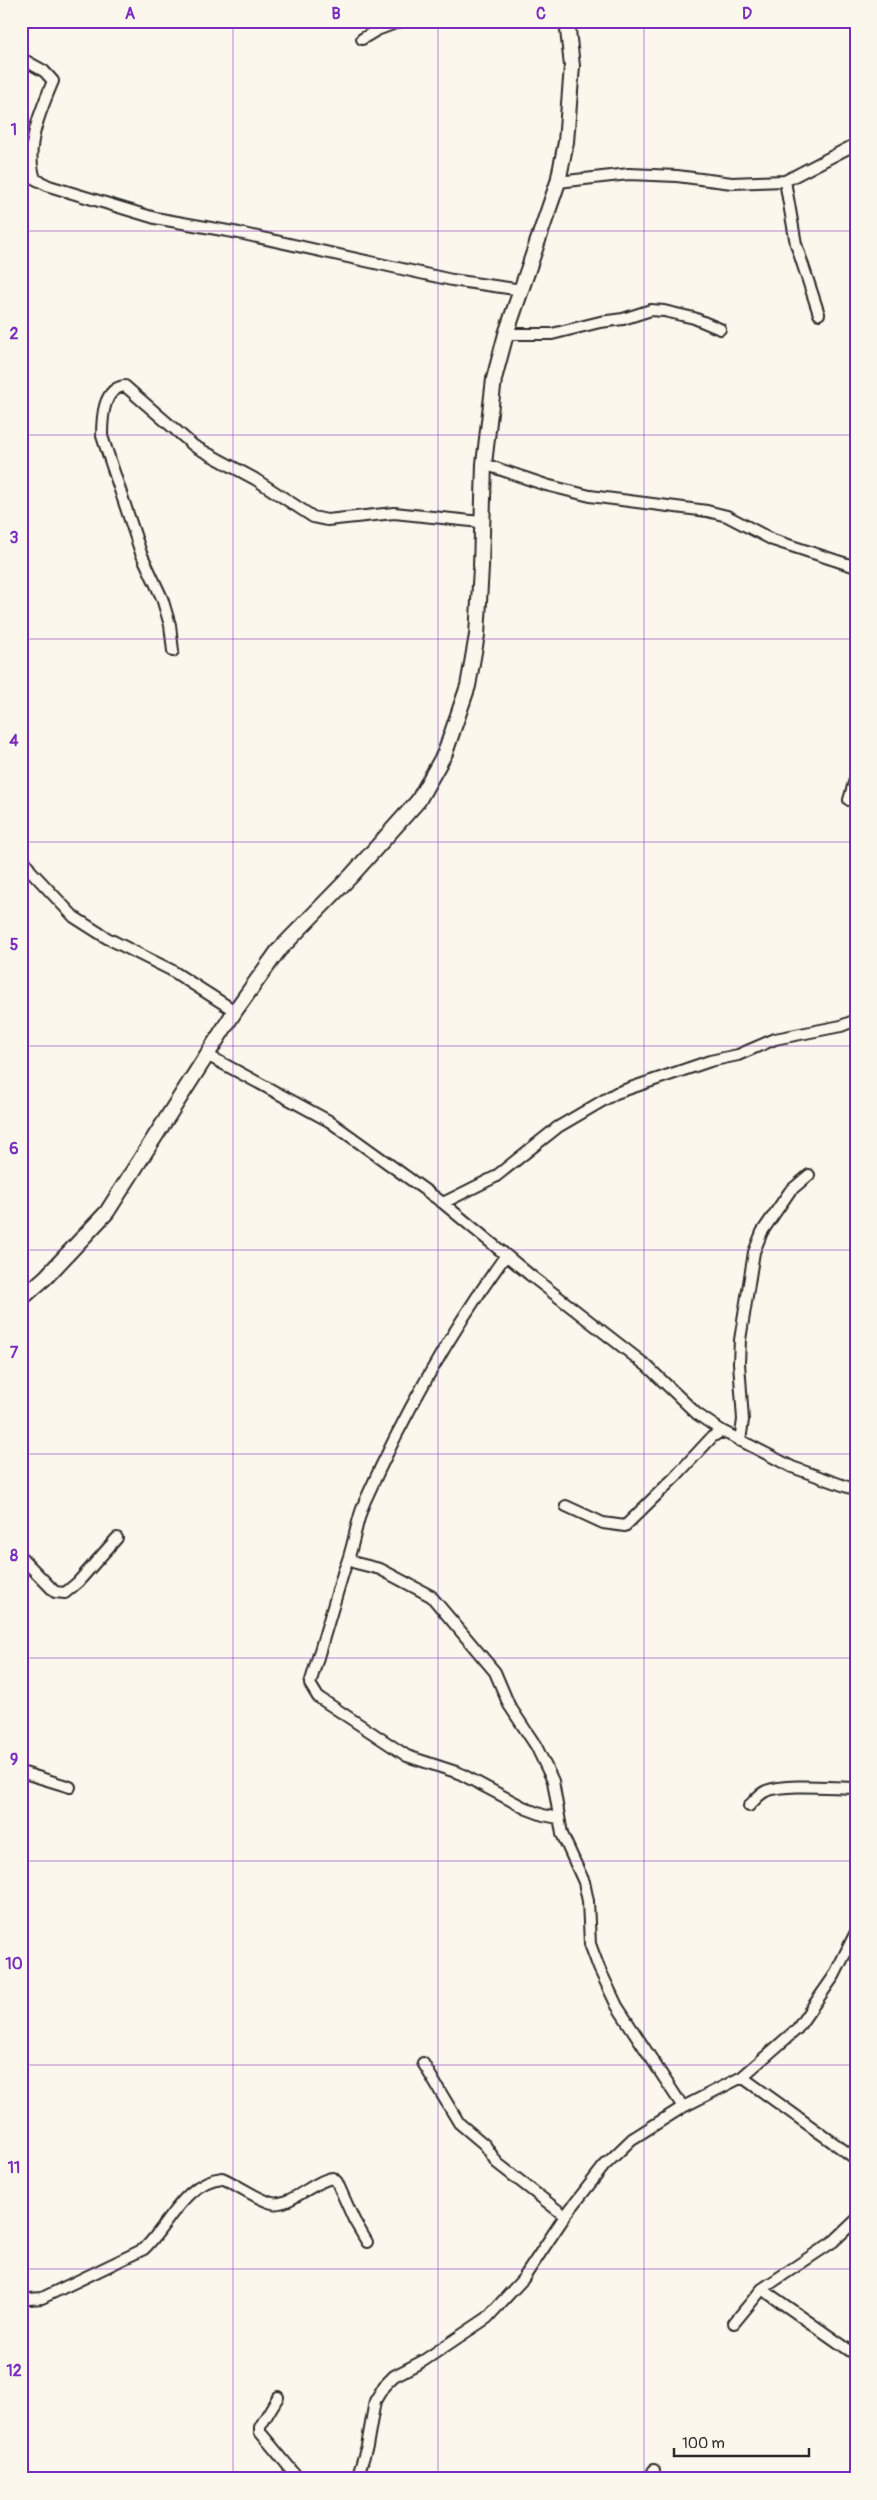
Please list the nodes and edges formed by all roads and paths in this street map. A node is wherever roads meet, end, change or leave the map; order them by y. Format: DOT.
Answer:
graph roads {
  1 [pos="401,21"];
  2 [pos="567,21"];
  3 [pos="362,39"];
  4 [pos="24,60"];
  5 [pos="856,144"];
  6 [pos="785,181"];
  7 [pos="558,182"];
  8 [pos="522,290"];
  9 [pos="819,314"];
  10 [pos="720,329"];
  11 [pos="506,334"];
  12 [pos="484,464"];
  13 [pos="481,522"];
  14 [pos="856,567"];
  15 [pos="173,650"];
  16 [pos="856,776"];
  17 [pos="849,800"];
  18 [pos="21,854"];
  19 [pos="235,1012"];
  20 [pos="856,1020"];
  21 [pos="207,1055"];
  22 [pos="809,1174"];
  23 [pos="443,1203"];
  24 [pos="506,1255"];
  25 [pos="21,1299"];
  26 [pos="722,1431"];
  27 [pos="740,1441"];
  28 [pos="856,1490"];
  29 [pos="566,1506"];
  30 [pos="117,1538"];
  31 [pos="21,1557"];
  32 [pos="350,1559"];
  33 [pos="21,1772"];
  34 [pos="70,1787"];
  35 [pos="856,1788"];
  36 [pos="749,1806"];
  37 [pos="558,1818"];
  38 [pos="856,1932"];
  39 [pos="423,2063"];
  40 [pos="742,2077"];
  41 [pos="683,2107"];
  42 [pos="856,2159"];
  43 [pos="565,2216"];
  44 [pos="856,2220"];
  45 [pos="367,2242"];
  46 [pos="762,2290"];
  47 [pos="21,2296"];
  48 [pos="734,2323"];
  49 [pos="856,2355"];
  50 [pos="278,2397"];
  51 [pos="299,2479"];
  52 [pos="357,2479"];
  1 -- 3 [label="street"];
  2 -- 7 [label="street"];
  4 -- 8 [label="street"];
  5 -- 6 [label="street"];
  6 -- 7 [label="street"];
  6 -- 9 [label="street"];
  7 -- 8 [label="street"];
  8 -- 11 [label="street"];
  10 -- 11 [label="street"];
  11 -- 12 [label="street"];
  12 -- 13 [label="street"];
  12 -- 14 [label="street"];
  13 -- 15 [label="street"];
  13 -- 19 [label="street"];
  16 -- 17 [label="street"];
  18 -- 19 [label="street"];
  19 -- 21 [label="street"];
  20 -- 23 [label="street"];
  21 -- 23 [label="street"];
  21 -- 25 [label="street"];
  22 -- 27 [label="street"];
  23 -- 24 [label="street"];
  24 -- 26 [label="street"];
  24 -- 32 [label="street"];
  26 -- 27 [label="street"];
  26 -- 29 [label="street"];
  27 -- 28 [label="street"];
  30 -- 31 [label="street"];
  32 -- 37 [label="street"];
  32 -- 37 [label="street"];
  33 -- 34 [label="street"];
  35 -- 36 [label="street"];
  37 -- 41 [label="street"];
  38 -- 40 [label="street"];
  39 -- 43 [label="street"];
  40 -- 41 [label="street"];
  40 -- 42 [label="street"];
  41 -- 43 [label="street"];
  43 -- 52 [label="street"];
  44 -- 46 [label="street"];
  45 -- 47 [label="street"];
  46 -- 48 [label="street"];
  46 -- 49 [label="street"];
  50 -- 51 [label="street"];
}
